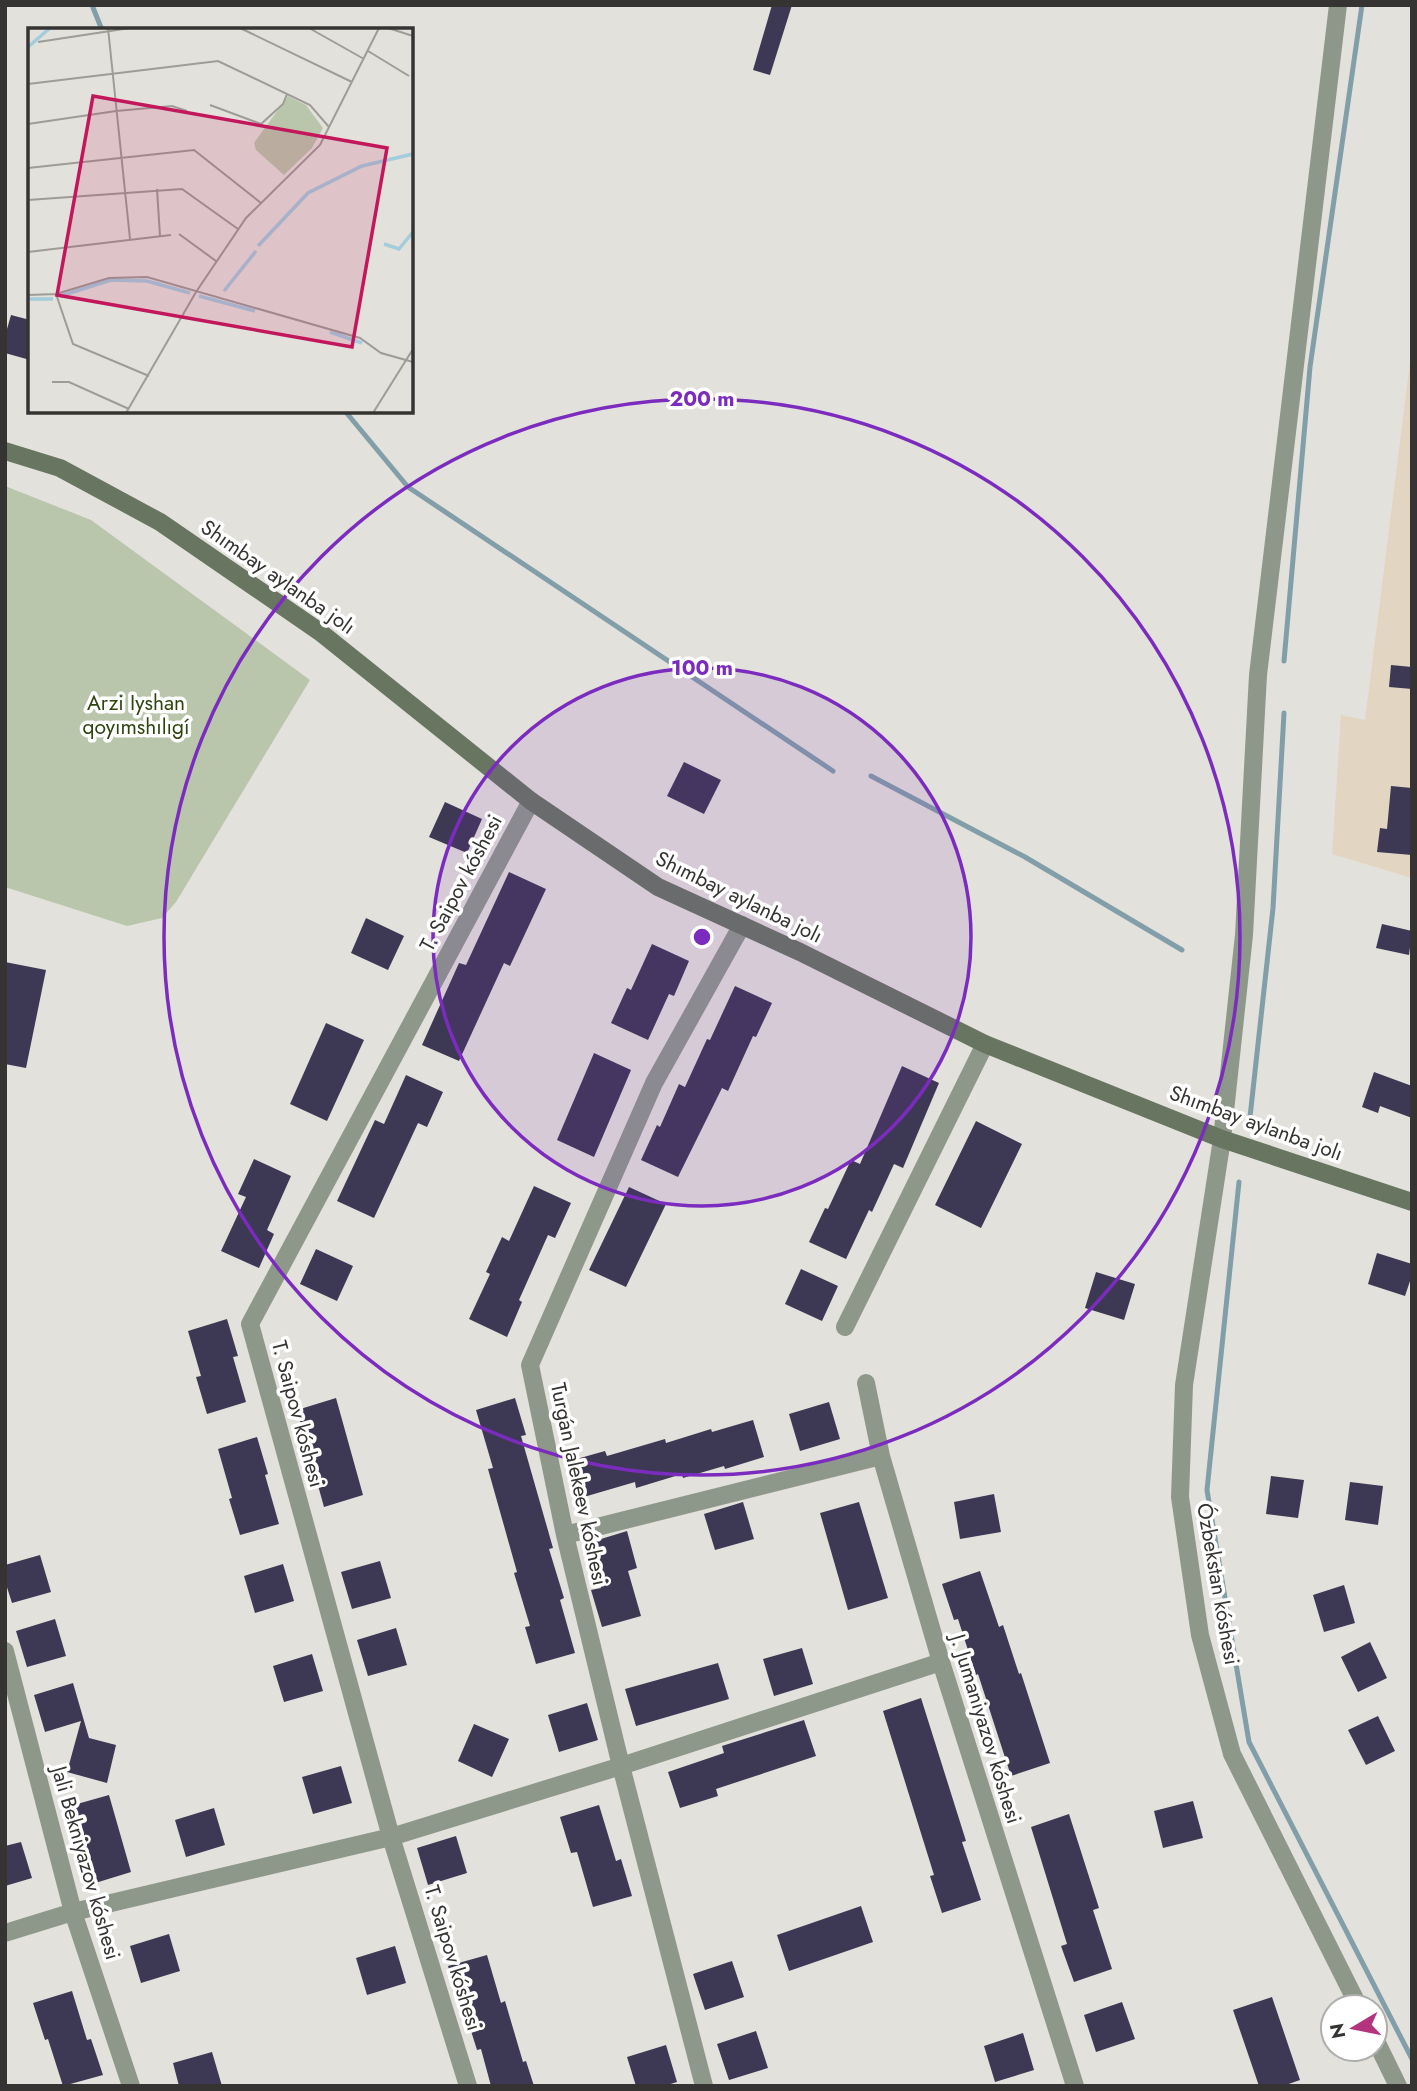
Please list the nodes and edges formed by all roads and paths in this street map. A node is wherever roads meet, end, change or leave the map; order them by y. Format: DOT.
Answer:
graph roads {
  1 [pos="1338,5"];
  2 [pos="5,451"];
  3 [pos="531,801"];
  4 [pos="742,925"];
  5 [pos="985,1044"];
  6 [pos="1222,1139"];
  7 [pos="1412,1202"];
  8 [pos="845,1327"];
  9 [pos="866,1383"];
  10 [pos="881,1456"];
  11 [pos="565,1535"];
  12 [pos="5,1651"];
  13 [pos="941,1662"];
  14 [pos="621,1766"];
  15 [pos="391,1837"];
  16 [pos="73,1912"];
  17 [pos="5,1933"];
  18 [pos="1352,1993"];
  19 [pos="1387,2063"];
  20 [pos="131,2086"];
  21 [pos="468,2086"];
  22 [pos="704,2086"];
  23 [pos="1075,2086"];
  24 [pos="1398,2086"];
  1 -- 6 [label="street, Ózbekstan kóshesi"];
  2 -- 3 [label="main road, Shımbay aylanba jolı"];
  3 -- 4 [label="main road, Shımbay aylanba jolı"];
  3 -- 15 [label="street, T. Saipov kóshesi"];
  4 -- 5 [label="main road, Shımbay aylanba jolı"];
  4 -- 11 [label="street, Turǵan Jalekeev kóshesi"];
  5 -- 6 [label="main road, Shımbay aylanba jolı"];
  5 -- 8 [label="street"];
  6 -- 7 [label="main road, Shımbay aylanba jolı"];
  6 -- 18 [label="street, Ózbekstan kóshesi"];
  9 -- 10 [label="street, J. Jumaniyazov kóshesi"];
  10 -- 11 [label="street"];
  10 -- 13 [label="street, J. Jumaniyazov kóshesi"];
  11 -- 14 [label="street, Turǵan Jalekeev kóshesi"];
  12 -- 16 [label="street, Jali Bekniyazov kóshesi"];
  13 -- 14 [label="street"];
  13 -- 23 [label="street, J. Jumaniyazov kóshesi"];
  14 -- 15 [label="street"];
  14 -- 22 [label="street, Turǵan Jalekeev kóshesi"];
  15 -- 16 [label="street"];
  15 -- 21 [label="street, T. Saipov kóshesi"];
  16 -- 17 [label="street"];
  16 -- 20 [label="street, Jali Bekniyazov kóshesi"];
  19 -- 24 [label="street"];
}
